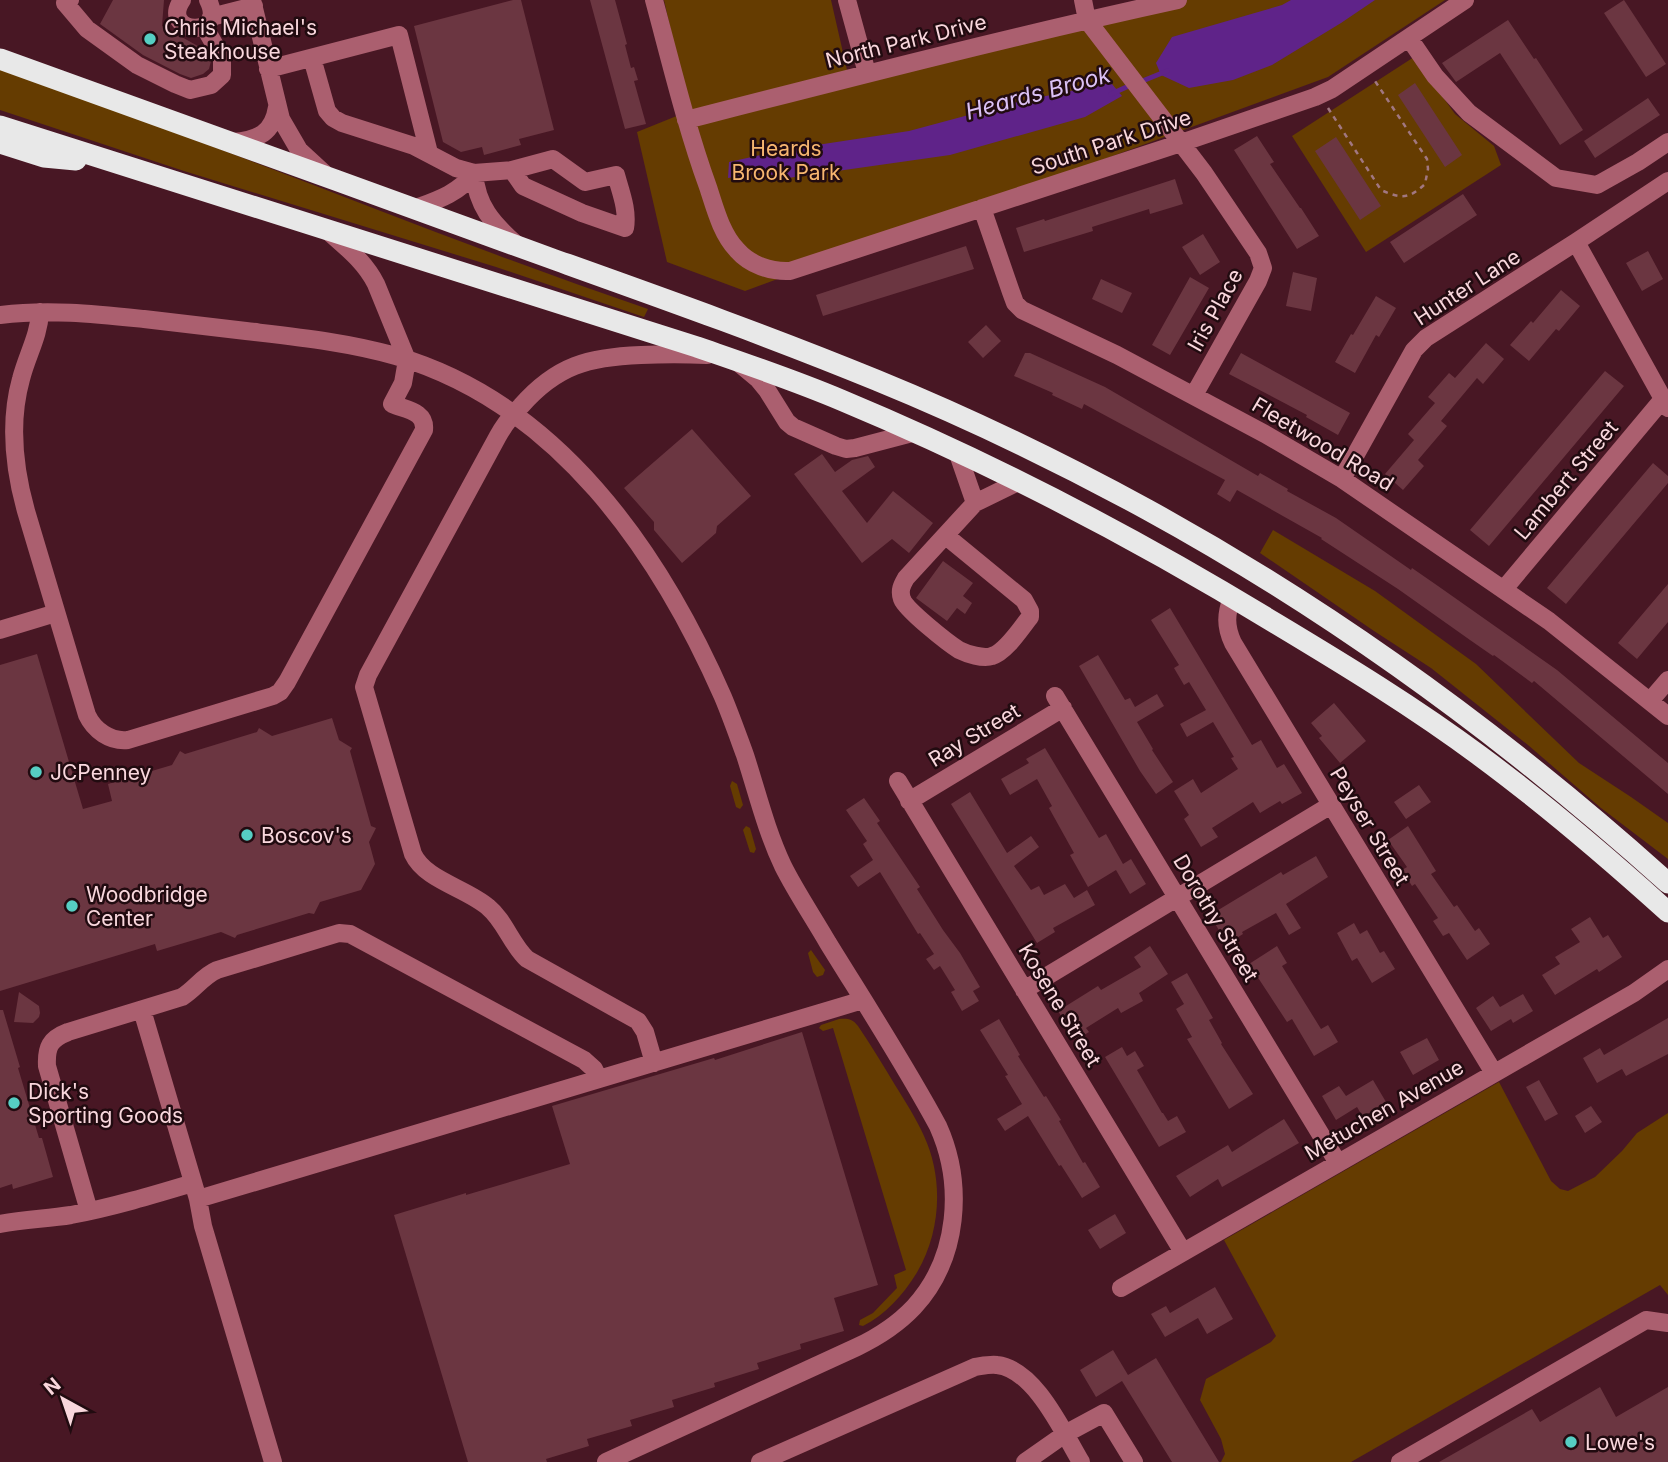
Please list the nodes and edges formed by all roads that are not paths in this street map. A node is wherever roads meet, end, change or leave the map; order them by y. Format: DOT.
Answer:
graph roads {
  1 [pos="70,0"];
  2 [pos="182,0"];
  3 [pos="654,0"];
  4 [pos="847,0"];
  5 [pos="1083,0"];
  6 [pos="1178,0"];
  7 [pos="1465,0"];
  8 [pos="253,3"];
  9 [pos="208,15"];
  10 [pos="1087,20"];
  11 [pos="1409,38"];
  12 [pos="312,58"];
  13 [pos="0,59"];
  14 [pos="268,69"];
  15 [pos="867,73"];
  16 [pos="277,107"];
  17 [pos="686,120"];
  18 [pos="0,126"];
  19 [pos="233,142"];
  20 [pos="1668,142"];
  21 [pos="0,143"];
  22 [pos="1181,143"];
  23 [pos="429,153"];
  24 [pos="122,164"];
  25 [pos="512,170"];
  26 [pos="474,173"];
  27 [pos="329,177"];
  28 [pos="1668,181"];
  29 [pos="416,208"];
  30 [pos="982,208"];
  31 [pos="323,227"];
  32 [pos="1576,242"];
  33 [pos="519,246"];
  34 [pos="40,312"];
  35 [pos="0,315"];
  36 [pos="727,357"];
  37 [pos="407,360"];
  38 [pos="1194,395"];
  39 [pos="1666,404"];
  40 [pos="514,414"];
  41 [pos="916,432"];
  42 [pos="957,451"];
  43 [pos="1342,479"];
  44 [pos="1020,481"];
  45 [pos="975,503"];
  46 [pos="946,536"];
  47 [pos="1504,589"];
  48 [pos="1233,597"];
  49 [pos="56,613"];
  50 [pos="0,630"];
  51 [pos="1668,680"];
  52 [pos="1650,701"];
  53 [pos="1059,702"];
  54 [pos="1668,716"];
  55 [pos="898,781"];
  56 [pos="909,801"];
  57 [pos="1331,805"];
  58 [pos="1668,883"];
  59 [pos="1177,897"];
  60 [pos="1668,912"];
  61 [pos="1668,969"];
  62 [pos="1024,990"];
  63 [pos="863,1000"];
  64 [pos="142,1010"];
  65 [pos="654,1063"];
  66 [pos="1494,1073"];
  67 [pos="599,1079"];
  68 [pos="1338,1163"];
  69 [pos="196,1191"];
  70 [pos="89,1211"];
  71 [pos="0,1224"];
  72 [pos="1184,1252"];
  73 [pos="1121,1288"];
  74 [pos="1668,1323"];
  75 [pos="1065,1434"];
  76 [pos="766,1461"];
  77 [pos="273,1462"];
  78 [pos="606,1462"];
  79 [pos="1025,1462"];
  80 [pos="1081,1462"];
  81 [pos="1134,1462"];
  82 [pos="1400,1462"];
  1 -- 9 [label="street"];
  2 -- 9 [label="street"];
  3 -- 17 [label="street"];
  4 -- 15 [label="street"];
  5 -- 10 [label="street"];
  6 -- 10 [label="street, North Park Drive"];
  7 -- 11 [label="street, South Park Drive"];
  8 -- 9 [label="street"];
  8 -- 14 [label="street"];
  10 -- 15 [label="street, North Park Drive"];
  10 -- 22 [label="street"];
  11 -- 20 [label="street"];
  11 -- 22 [label="street, South Park Drive"];
  12 -- 14 [label="street"];
  12 -- 23 [label="street"];
  12 -- 23 [label="street"];
  13 -- 19 [label="highway"];
  14 -- 16 [label="street"];
  15 -- 17 [label="street, North Park Drive"];
  16 -- 19 [label="street"];
  16 -- 27 [label="street"];
  17 -- 30 [label="street, South Park Drive"];
  18 -- 24 [label="highway"];
  19 -- 27 [label="highway"];
  21 -- 24 [label="highway"];
  22 -- 30 [label="street, South Park Drive"];
  22 -- 38 [label="street, Iris Place"];
  23 -- 26 [label="street"];
  24 -- 31 [label="highway"];
  25 -- 25 [label="street"];
  25 -- 26 [label="street"];
  26 -- 29 [label="street"];
  26 -- 33 [label="street"];
  27 -- 29 [label="highway"];
  28 -- 32 [label="street, Hunter Lane"];
  29 -- 33 [label="highway"];
  30 -- 38 [label="street, Fleetwood Road"];
  31 -- 36 [label="highway"];
  31 -- 37 [label="street"];
  32 -- 39 [label="street"];
  32 -- 43 [label="street, Hunter Lane"];
  33 -- 58 [label="highway"];
  34 -- 35 [label="street"];
  34 -- 37 [label="street"];
  34 -- 49 [label="street"];
  36 -- 40 [label="street"];
  36 -- 41 [label="highway"];
  36 -- 41 [label="street"];
  37 -- 40 [label="street"];
  37 -- 49 [label="street"];
  38 -- 43 [label="street, Fleetwood Road"];
  39 -- 47 [label="street, Lambert Street"];
  40 -- 63 [label="street"];
  40 -- 65 [label="street"];
  41 -- 42 [label="highway"];
  42 -- 44 [label="highway"];
  42 -- 45 [label="street"];
  43 -- 47 [label="street, Fleetwood Road"];
  44 -- 45 [label="street"];
  44 -- 48 [label="highway"];
  45 -- 46 [label="street"];
  46 -- 46 [label="street"];
  47 -- 52 [label="street, Fleetwood Road"];
  48 -- 57 [label="street, Peyser Street"];
  48 -- 60 [label="highway"];
  49 -- 50 [label="street"];
  51 -- 52 [label="street"];
  52 -- 54 [label="street, Fleetwood Road"];
  53 -- 56 [label="street, Ray Street"];
  53 -- 59 [label="street, Dorothy Street"];
  55 -- 56 [label="street, Kosene Street"];
  56 -- 62 [label="street, Kosene Street"];
  57 -- 59 [label="street"];
  57 -- 66 [label="street, Peyser Street"];
  59 -- 62 [label="street"];
  59 -- 68 [label="street, Dorothy Street"];
  61 -- 66 [label="street, Metuchen Avenue"];
  62 -- 72 [label="street, Kosene Street"];
  63 -- 65 [label="street"];
  63 -- 78 [label="street"];
  64 -- 67 [label="street"];
  64 -- 69 [label="street"];
  64 -- 70 [label="street"];
  65 -- 67 [label="street"];
  66 -- 68 [label="street, Metuchen Avenue"];
  67 -- 69 [label="street"];
  68 -- 72 [label="street, Metuchen Avenue"];
  69 -- 70 [label="street"];
  69 -- 77 [label="street"];
  70 -- 71 [label="street"];
  72 -- 73 [label="street, Metuchen Avenue"];
  74 -- 82 [label="street"];
  75 -- 76 [label="street"];
  75 -- 79 [label="street"];
  75 -- 80 [label="street"];
  75 -- 81 [label="street"];
}
